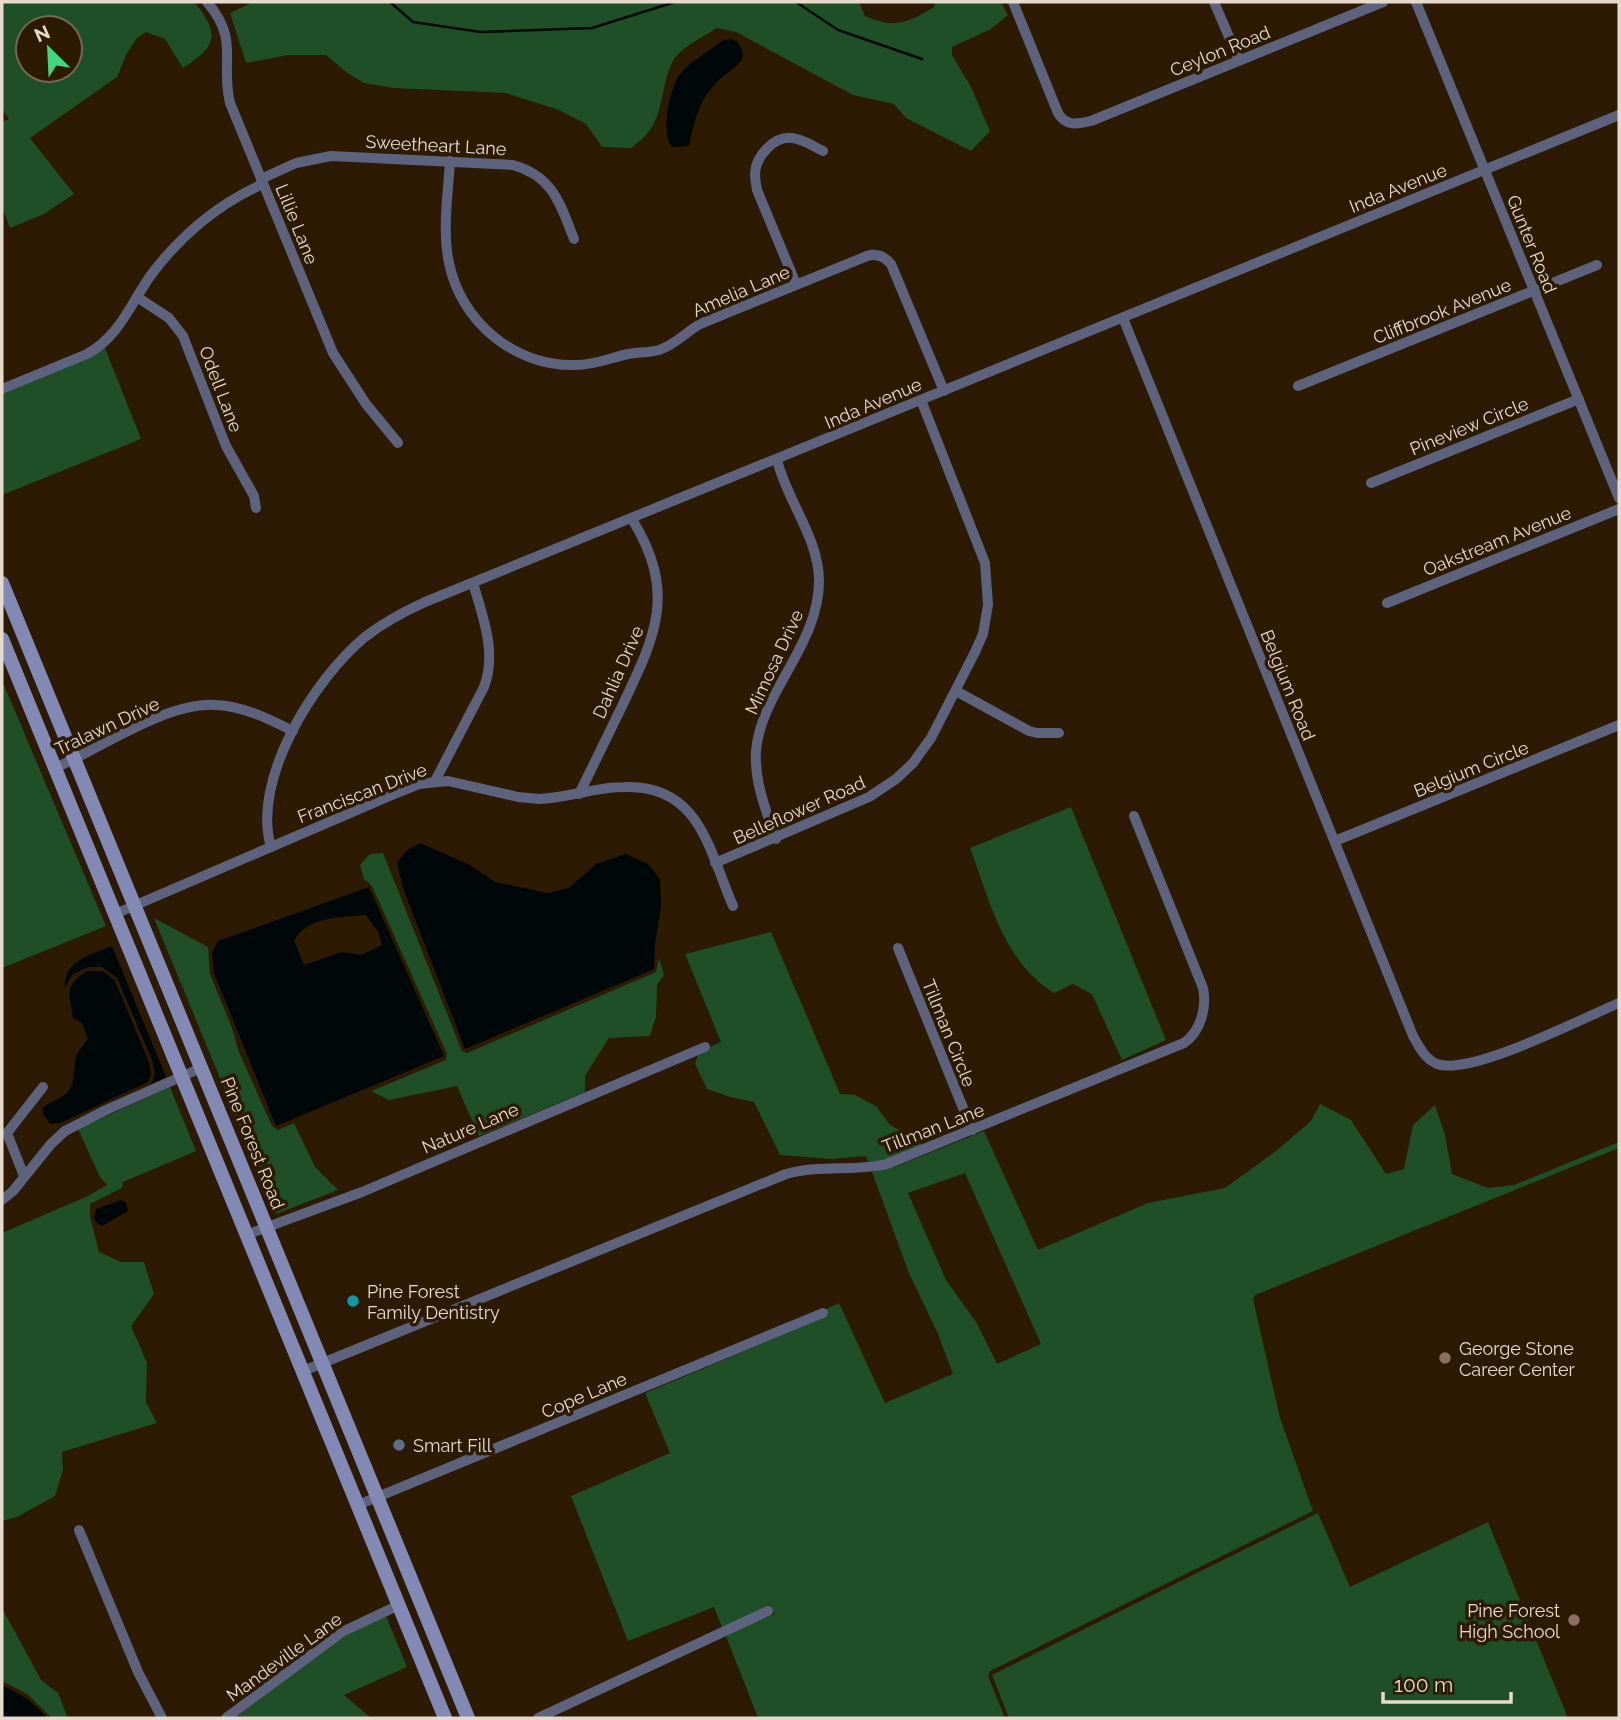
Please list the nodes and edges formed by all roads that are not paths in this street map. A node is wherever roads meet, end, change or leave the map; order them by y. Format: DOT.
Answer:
graph roads {
  1 [pos="207,2"];
  2 [pos="1013,2"];
  3 [pos="1214,2"];
  4 [pos="1383,2"];
  5 [pos="1416,2"];
  6 [pos="1239,60"];
  7 [pos="1619,115"];
  8 [pos="823,151"];
  9 [pos="450,162"];
  10 [pos="1485,170"];
  11 [pos="262,181"];
  12 [pos="574,239"];
  13 [pos="1597,265"];
  14 [pos="796,284"];
  15 [pos="1534,290"];
  16 [pos="137,297"];
  17 [pos="1123,318"];
  18 [pos="1298,386"];
  19 [pos="2,389"];
  20 [pos="944,391"];
  21 [pos="1579,399"];
  22 [pos="921,400"];
  23 [pos="398,443"];
  24 [pos="776,460"];
  25 [pos="1371,483"];
  26 [pos="1619,498"];
  27 [pos="256,508"];
  28 [pos="1619,509"];
  29 [pos="632,519"];
  30 [pos="2,583"];
  31 [pos="473,583"];
  32 [pos="1387,603"];
  33 [pos="2,639"];
  34 [pos="956,691"];
  35 [pos="55,714"];
  36 [pos="36,723"];
  37 [pos="1619,725"];
  38 [pos="293,731"];
  39 [pos="1059,733"];
  40 [pos="74,760"];
  41 [pos="55,768"];
  42 [pos="435,781"];
  43 [pos="579,794"];
  44 [pos="1134,816"];
  45 [pos="776,839"];
  46 [pos="1335,841"];
  47 [pos="271,847"];
  48 [pos="715,863"];
  49 [pos="134,906"];
  50 [pos="733,906"];
  51 [pos="115,914"];
  52 [pos="898,948"];
  53 [pos="1619,1003"];
  54 [pos="705,1047"];
  55 [pos="201,1068"];
  56 [pos="181,1076"];
  57 [pos="43,1087"];
  58 [pos="972,1130"];
  59 [pos="24,1176"];
  60 [pos="2,1200"];
  61 [pos="266,1226"];
  62 [pos="246,1235"];
  63 [pos="823,1313"];
  64 [pos="322,1363"];
  65 [pos="303,1371"];
  66 [pos="377,1497"];
  67 [pos="358,1506"];
  68 [pos="79,1530"];
  69 [pos="399,1605"];
  70 [pos="768,1611"];
  71 [pos="162,1718"];
  72 [pos="226,1718"];
  73 [pos="445,1718"];
  74 [pos="468,1718"];
  75 [pos="538,1718"];
  1 -- 11 [label="street, Lillie Lane"];
  2 -- 6 [label="street, Ceylon Road"];
  3 -- 6 [label="street"];
  4 -- 6 [label="street, Ceylon Road"];
  5 -- 10 [label="street, Gunter Road"];
  7 -- 10 [label="street, Inda Avenue"];
  8 -- 14 [label="street"];
  9 -- 11 [label="street, Sweetheart Lane"];
  9 -- 12 [label="street, Sweetheart Lane"];
  9 -- 14 [label="street, Amelia Lane"];
  10 -- 15 [label="street, Gunter Road"];
  10 -- 17 [label="street, Inda Avenue"];
  11 -- 16 [label="street, Sweetheart Lane"];
  11 -- 23 [label="street, Lillie Lane"];
  13 -- 15 [label="street, Cliffbrook Avenue"];
  14 -- 20 [label="street, Amelia Lane"];
  15 -- 18 [label="street, Cliffbrook Avenue"];
  15 -- 21 [label="street, Gunter Road"];
  16 -- 19 [label="street, Sweetheart Lane"];
  16 -- 27 [label="street, Odell Lane"];
  17 -- 20 [label="street, Inda Avenue"];
  17 -- 46 [label="street, Belgium Road"];
  20 -- 22 [label="street, Inda Avenue"];
  21 -- 25 [label="street, Pineview Circle"];
  21 -- 26 [label="street, Gunter Road"];
  22 -- 24 [label="street, Inda Avenue"];
  22 -- 34 [label="street, Belleflower Road"];
  24 -- 29 [label="street, Inda Avenue"];
  24 -- 45 [label="street, Mimosa Drive"];
  28 -- 32 [label="street, Oakstream Avenue"];
  29 -- 31 [label="street, Inda Avenue"];
  29 -- 43 [label="street, Dahlia Drive"];
  30 -- 35 [label="main road, Pine Forest Road"];
  31 -- 38 [label="street, Inda Avenue"];
  31 -- 42 [label="street"];
  33 -- 36 [label="main road"];
  34 -- 39 [label="street"];
  34 -- 45 [label="street, Belleflower Road"];
  35 -- 36 [label="main road"];
  35 -- 40 [label="main road, Pine Forest Road"];
  36 -- 41 [label="main road"];
  37 -- 46 [label="street, Belgium Circle"];
  38 -- 40 [label="street, Tralawn Drive"];
  38 -- 47 [label="street, Inda Avenue"];
  40 -- 41 [label="street, Tralawn Drive"];
  40 -- 49 [label="main road, Pine Forest Road"];
  41 -- 51 [label="main road"];
  42 -- 43 [label="street, Franciscan Drive"];
  42 -- 47 [label="street, Franciscan Drive"];
  43 -- 48 [label="street, Franciscan Drive"];
  44 -- 58 [label="street, Tillman Lane"];
  45 -- 48 [label="street, Belleflower Road"];
  46 -- 53 [label="street, Belgium Road"];
  47 -- 49 [label="street, Franciscan Drive"];
  48 -- 50 [label="street, Franciscan Drive"];
  49 -- 51 [label="street, Franciscan Drive"];
  49 -- 55 [label="main road, Pine Forest Road"];
  51 -- 56 [label="main road"];
  52 -- 58 [label="street, Tillman Circle"];
  54 -- 61 [label="street, Nature Lane"];
  55 -- 56 [label="street"];
  55 -- 61 [label="main road, Pine Forest Road"];
  56 -- 59 [label="street"];
  56 -- 62 [label="main road"];
  57 -- 59 [label="street"];
  58 -- 64 [label="street, Tillman Lane"];
  59 -- 60 [label="street"];
  61 -- 62 [label="street, Nature Lane"];
  61 -- 64 [label="main road, Pine Forest Road"];
  62 -- 65 [label="main road"];
  63 -- 66 [label="street, Cope Lane"];
  64 -- 65 [label="street, Tillman Lane"];
  64 -- 66 [label="main road, Pine Forest Road"];
  65 -- 67 [label="main road"];
  66 -- 67 [label="street, Cope Lane"];
  66 -- 74 [label="main road, Pine Forest Road"];
  67 -- 69 [label="main road"];
  68 -- 71 [label="street"];
  69 -- 72 [label="street, Mandeville Lane"];
  69 -- 73 [label="main road"];
  70 -- 75 [label="street"];
}
